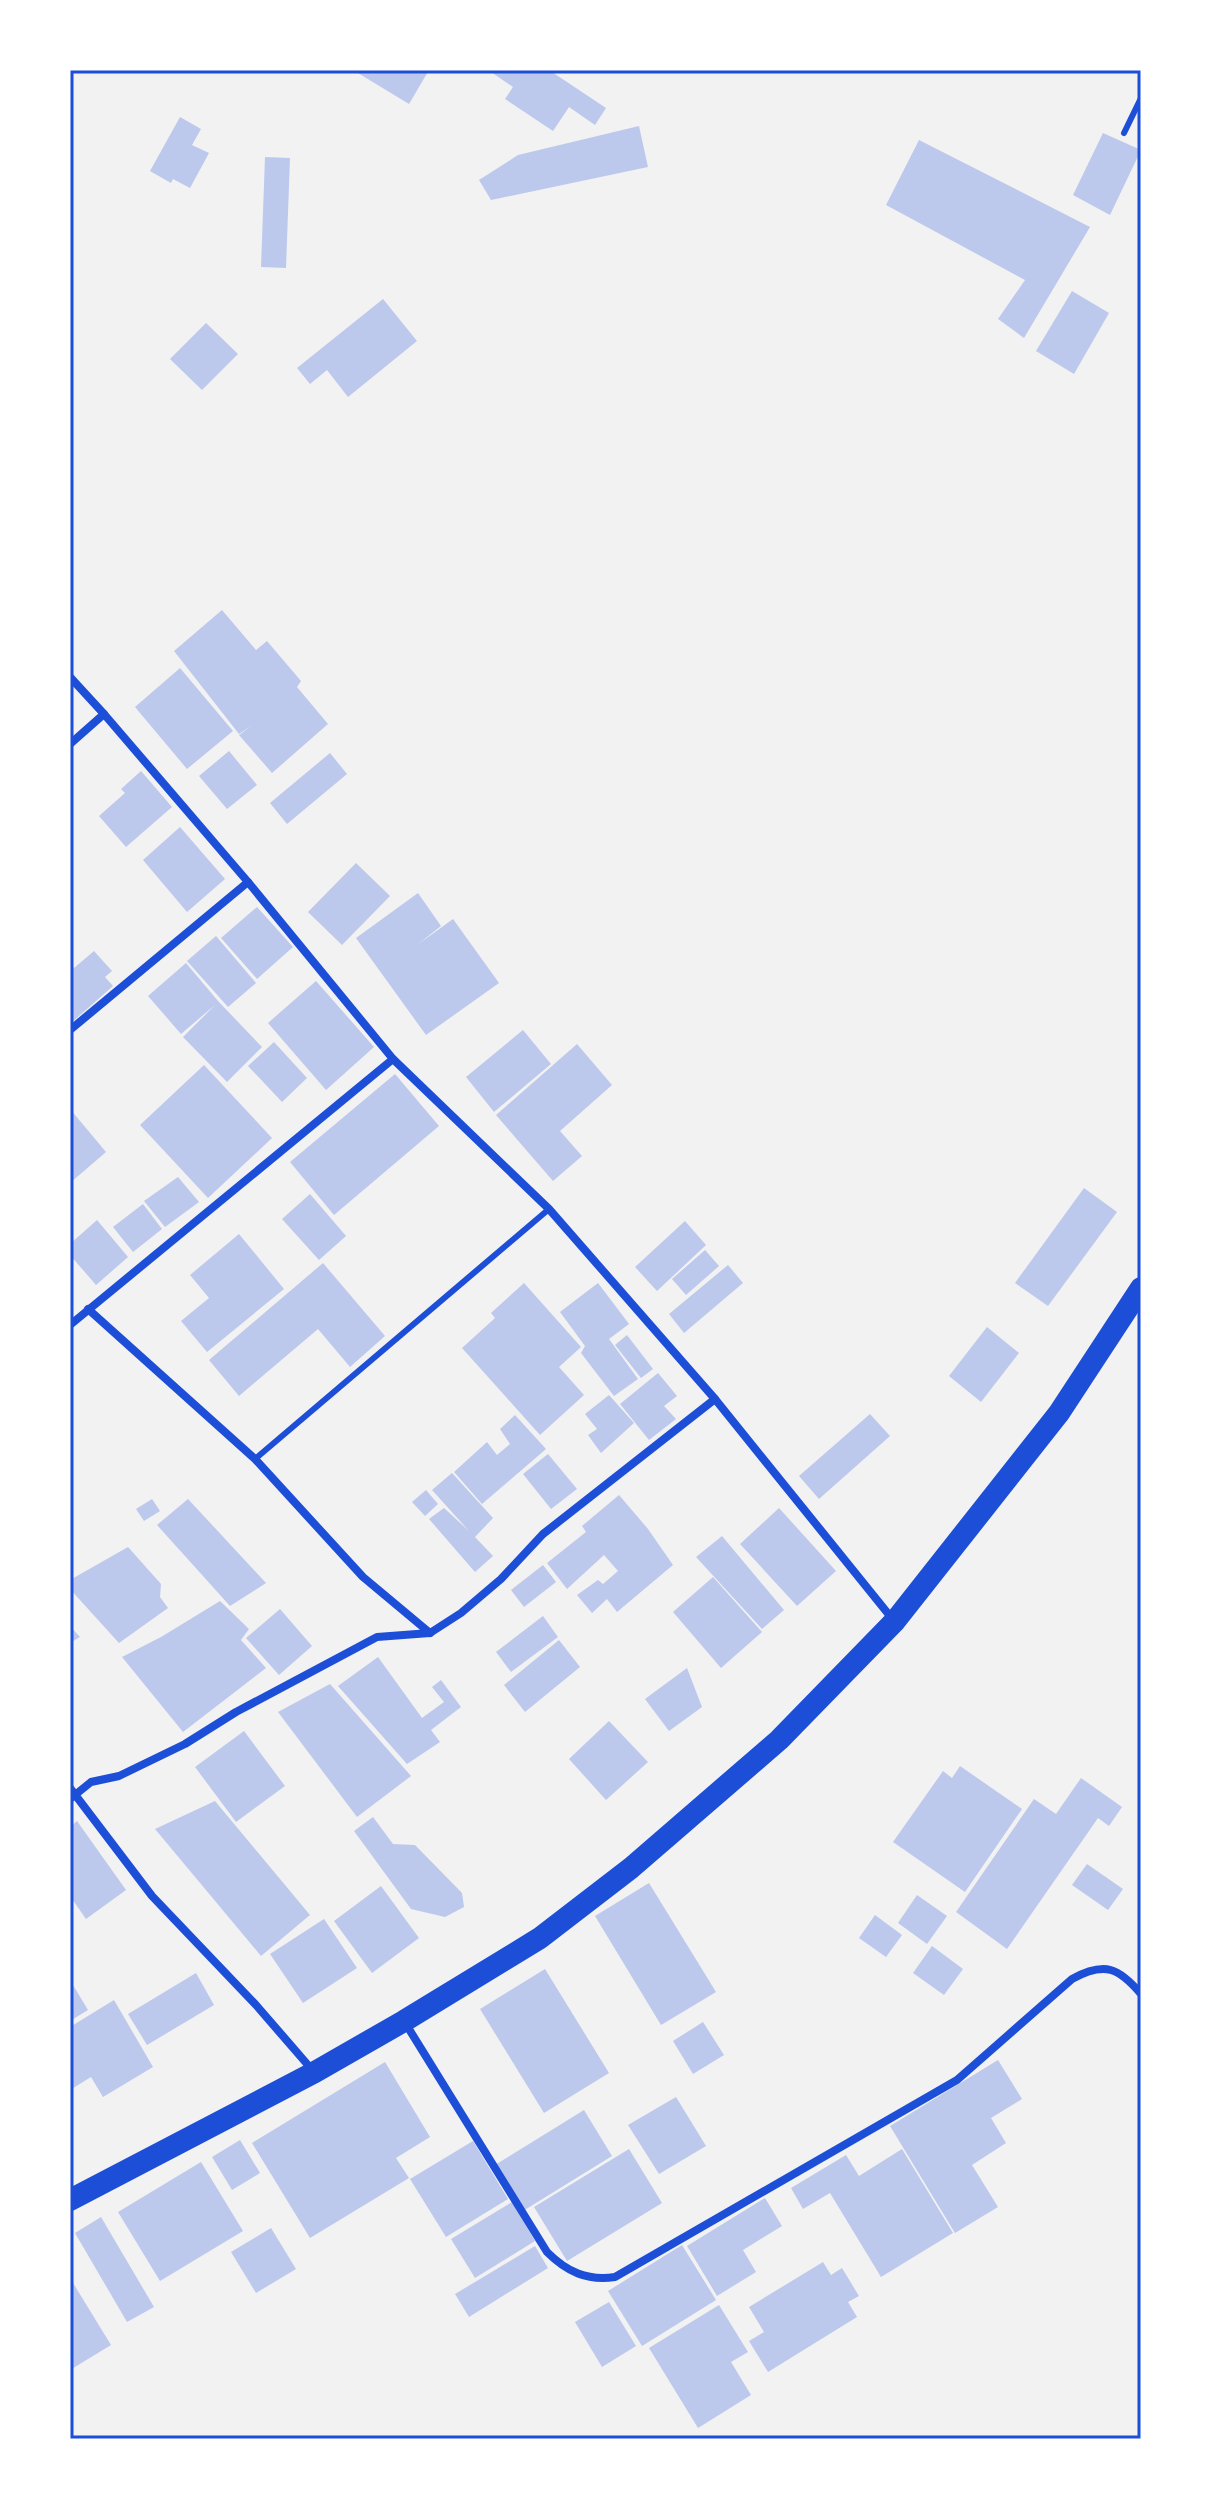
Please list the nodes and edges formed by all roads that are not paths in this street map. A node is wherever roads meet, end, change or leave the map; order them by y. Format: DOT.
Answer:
graph roads {
  1 [pos="1141,98"];
  2 [pos="1124,133"];
  3 [pos="70,677"];
  4 [pos="104,714"];
  5 [pos="70,744"];
  6 [pos="248,882"];
  7 [pos="70,1030"];
  8 [pos="393,1059"];
  9 [pos="549,1209"];
  10 [pos="1141,1288"];
  11 [pos="88,1309"];
  12 [pos="70,1325"];
  13 [pos="715,1399"];
  14 [pos="255,1459"];
  15 [pos="895,1621"];
  16 [pos="430,1633"];
  17 [pos="72,1794"];
  18 [pos="1141,1994"];
  19 [pos="404,2021"];
  20 [pos="315,2072"];
  21 [pos="70,2200"];
  1 -- 2 [label="lane"];
  3 -- 4 [label="street"];
  4 -- 5 [label="street"];
  4 -- 6 [label="street"];
  6 -- 7 [label="street"];
  6 -- 8 [label="street"];
  8 -- 9 [label="street"];
  8 -- 11 [label="street"];
  9 -- 13 [label="street"];
  9 -- 14 [label="lane"];
  10 -- 15 [label="highway"];
  11 -- 12 [label="street"];
  11 -- 14 [label="street"];
  13 -- 15 [label="street"];
  13 -- 16 [label="street"];
  14 -- 16 [label="street"];
  15 -- 19 [label="highway"];
  16 -- 17 [label="street"];
  17 -- 20 [label="street"];
  18 -- 19 [label="street"];
  19 -- 20 [label="highway"];
  20 -- 21 [label="highway"];
}
